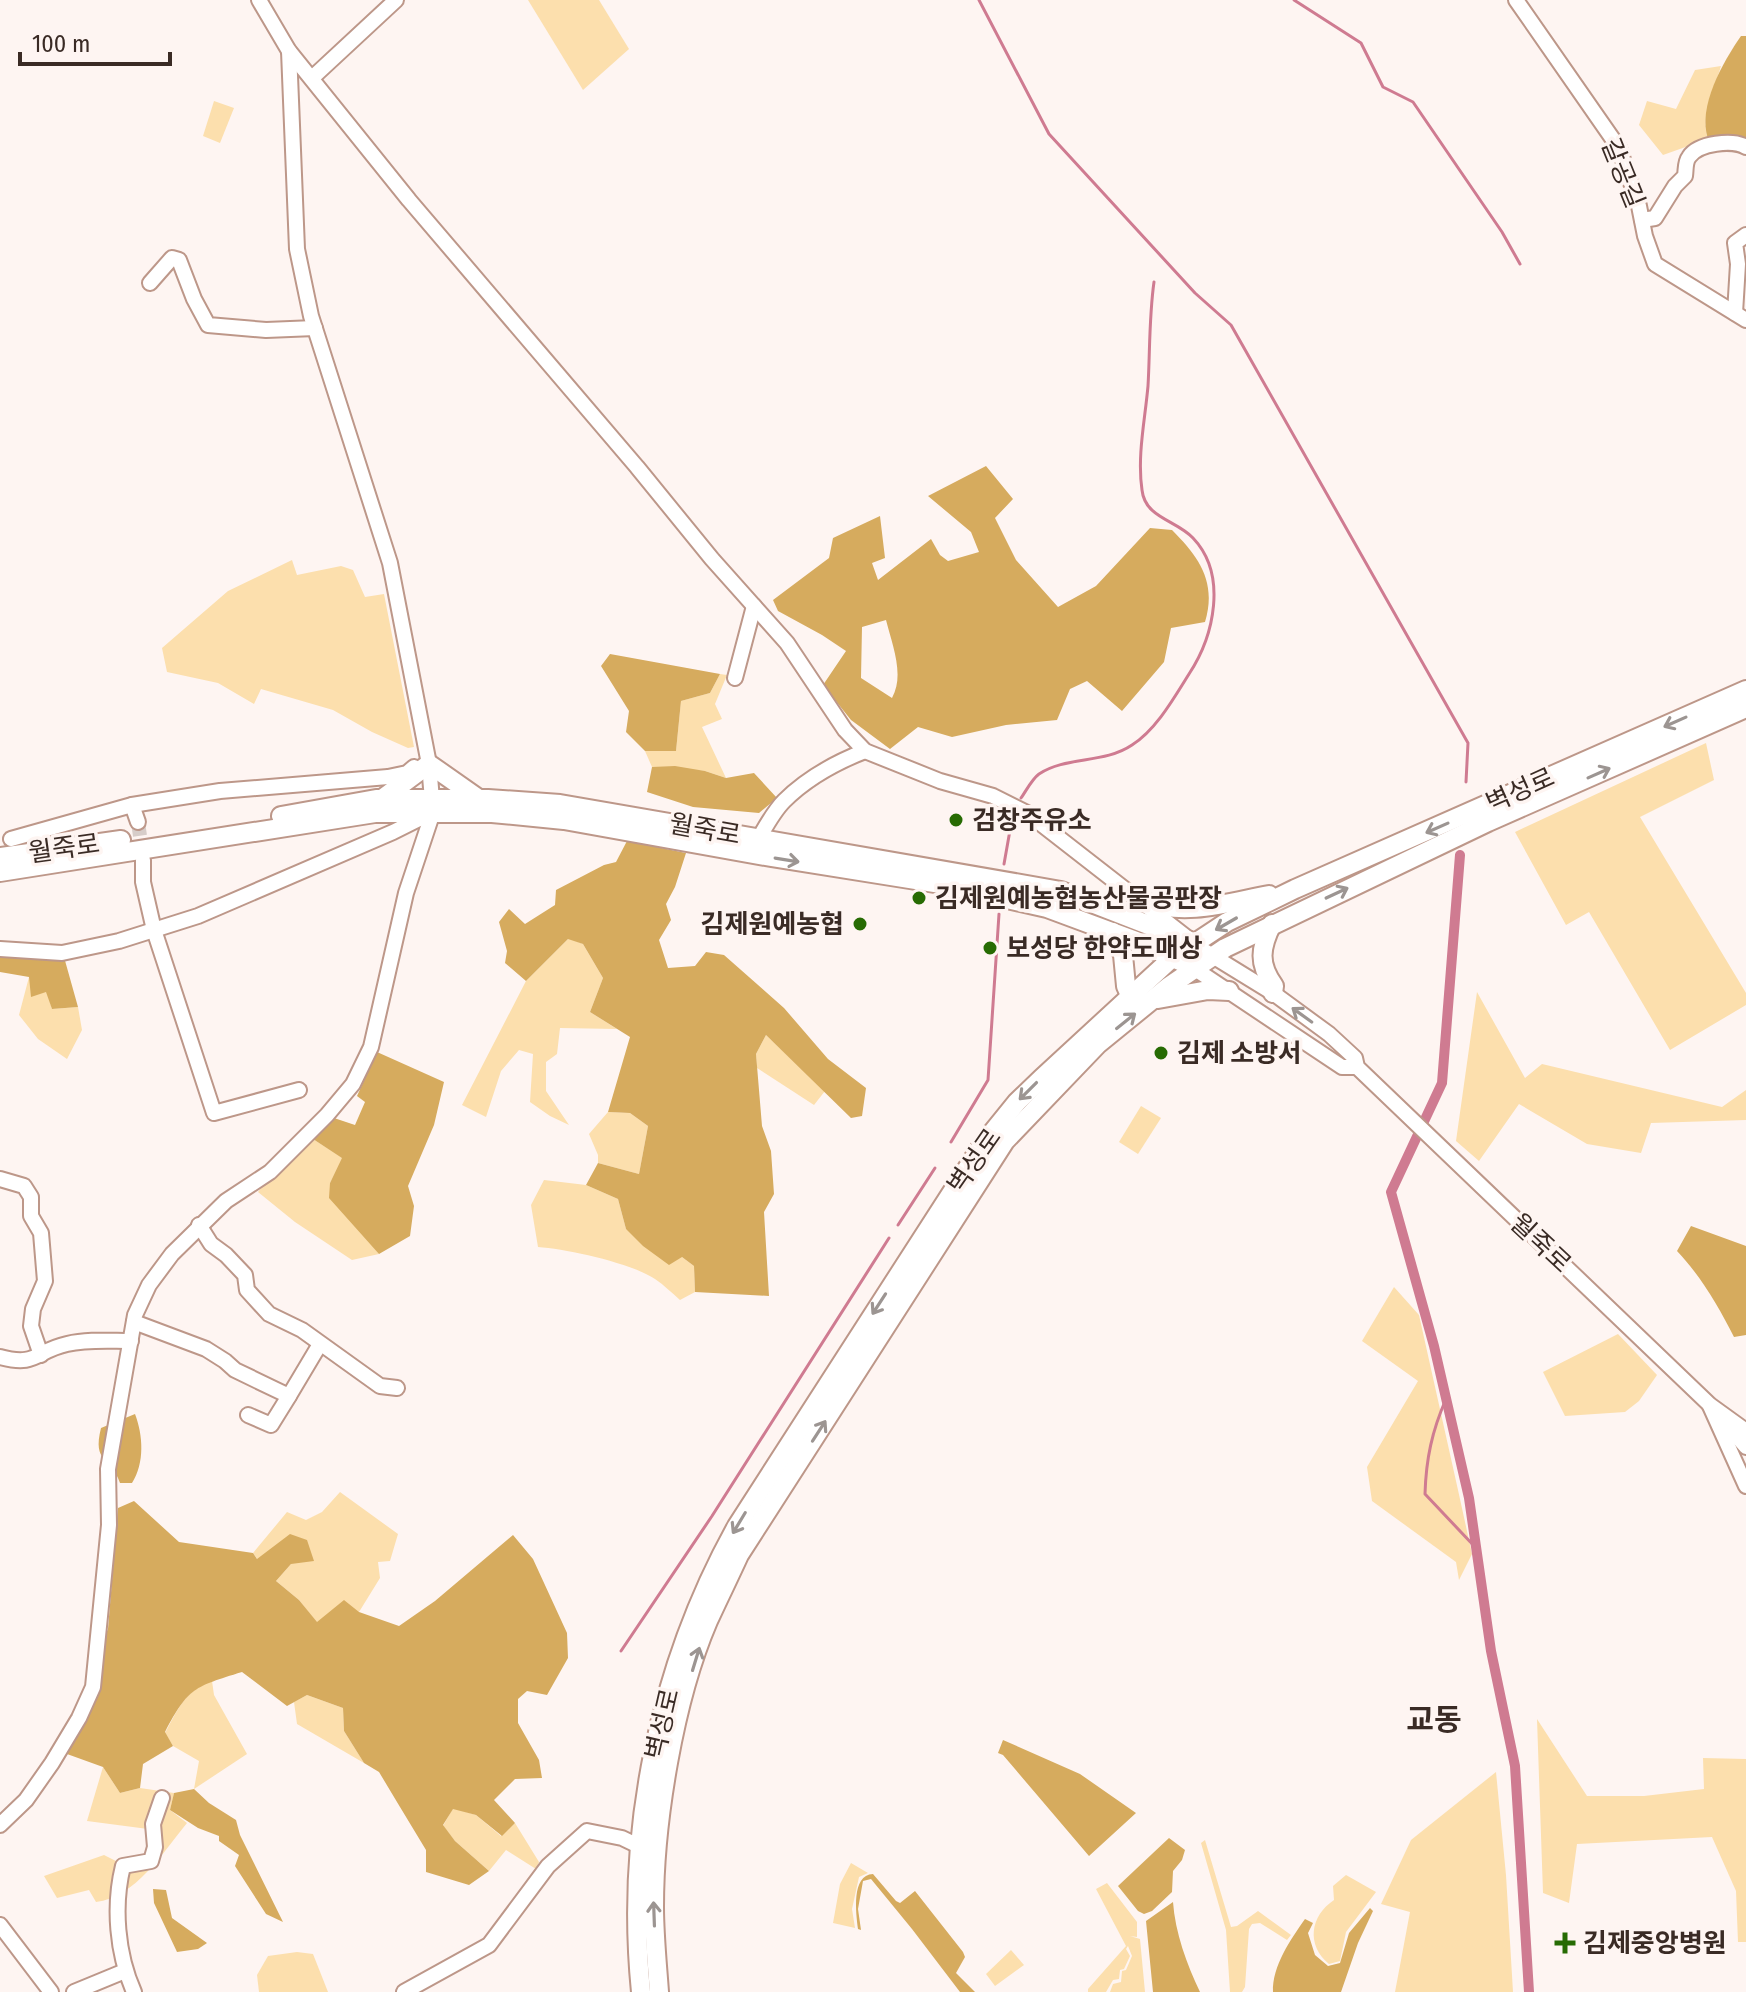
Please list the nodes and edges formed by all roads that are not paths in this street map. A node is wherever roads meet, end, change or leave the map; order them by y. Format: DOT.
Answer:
graph roads {
  1 [pos="259,0"];
  2 [pos="396,0"];
  3 [pos="1516,0"];
  4 [pos="289,51"];
  5 [pos="312,78"];
  6 [pos="1746,147"];
  7 [pos="1642,220"];
  8 [pos="1746,235"];
  9 [pos="150,283"];
  10 [pos="1740,317"];
  11 [pos="315,328"];
  12 [pos="754,606"];
  13 [pos="735,678"];
  14 [pos="1746,690"];
  15 [pos="1746,708"];
  16 [pos="865,751"];
  17 [pos="428,759"];
  18 [pos="382,799"];
  19 [pos="479,799"];
  20 [pos="132,805"];
  21 [pos="432,806"];
  22 [pos="138,822"];
  23 [pos="759,838"];
  24 [pos="11,839"];
  25 [pos="0,857"];
  26 [pos="143,860"];
  27 [pos="0,872"];
  28 [pos="1295,889"];
  29 [pos="1144,902"];
  30 [pos="1272,924"];
  31 [pos="154,930"];
  32 [pos="1113,932"];
  33 [pos="1195,943"];
  34 [pos="0,949"];
  35 [pos="1213,955"];
  36 [pos="1173,957"];
  37 [pos="1195,969"];
  38 [pos="1229,991"];
  39 [pos="1273,993"];
  40 [pos="1130,995"];
  41 [pos="1151,1001"];
  42 [pos="1357,1067"];
  43 [pos="299,1090"];
  44 [pos="0,1179"];
  45 [pos="199,1225"];
  46 [pos="134,1322"];
  47 [pos="131,1341"];
  48 [pos="320,1344"];
  49 [pos="41,1355"];
  50 [pos="0,1357"];
  51 [pos="397,1388"];
  52 [pos="289,1396"];
  53 [pos="1710,1405"];
  54 [pos="248,1415"];
  55 [pos="1727,1417"];
  56 [pos="1746,1424"];
  57 [pos="1746,1431"];
  58 [pos="1746,1447"];
  59 [pos="1746,1486"];
  60 [pos="162,1798"];
  61 [pos="0,1825"];
  62 [pos="648,1850"];
  63 [pos="0,1925"];
  64 [pos="125,1971"];
  65 [pos="51,1992"];
  66 [pos="74,1992"];
  67 [pos="134,1992"];
  68 [pos="404,1992"];
  69 [pos="641,1992"];
  70 [pos="659,1992"];
  1 -- 4 [label="street"];
  2 -- 5 [label="street"];
  3 -- 7 [label="street, 갈공길"];
  4 -- 5 [label="street"];
  4 -- 11 [label="street"];
  5 -- 12 [label="street"];
  6 -- 7 [label="street"];
  7 -- 10 [label="street, 갈공길"];
  8 -- 10 [label="street"];
  9 -- 11 [label="street"];
  11 -- 17 [label="street"];
  12 -- 13 [label="street"];
  12 -- 16 [label="street"];
  14 -- 28 [label="main road, 벽성로, one-way"];
  30 -- 15 [label="main road, 벽성로, one-way"];
  16 -- 23 [label="street"];
  16 -- 29 [label="street"];
  17 -- 18 [label="main road"];
  17 -- 19 [label="main road"];
  17 -- 20 [label="street"];
  17 -- 21 [label="street"];
  18 -- 21 [label="main road, 월죽로"];
  18 -- 25 [label="main road, 월죽로"];
  19 -- 21 [label="main road, 월죽로"];
  19 -- 23 [label="main road, 월죽로"];
  20 -- 22 [label="street"];
  20 -- 24 [label="street"];
  21 -- 27 [label="main road, 월죽로"];
  21 -- 31 [label="street"];
  21 -- 32 [label="main road, 월죽로, one-way"];
  21 -- 45 [label="street"];
  23 -- 33 [label="main road, 월죽로"];
  26 -- 31 [label="street"];
  28 -- 29 [label="main road"];
  28 -- 33 [label="main road, 벽성로, one-way"];
  29 -- 33 [label="street"];
  30 -- 35 [label="main road, 벽성로"];
  30 -- 39 [label="main road"];
  31 -- 34 [label="street"];
  31 -- 43 [label="street"];
  32 -- 36 [label="main road, 월죽로"];
  32 -- 40 [label="main road"];
  33 -- 35 [label="street, 월죽로"];
  33 -- 36 [label="main road, 벽성로"];
  35 -- 37 [label="main road, 벽성로"];
  35 -- 39 [label="street, 월죽로"];
  36 -- 37 [label="main road, 월죽로"];
  36 -- 40 [label="main road, 벽성로"];
  37 -- 38 [label="street, 월죽로"];
  37 -- 41 [label="main road, 벽성로"];
  38 -- 41 [label="main road"];
  38 -- 42 [label="street, 월죽로"];
  42 -- 39 [label="street, 월죽로, one-way"];
  40 -- 62 [label="main road, 벽성로, one-way"];
  62 -- 41 [label="main road, 벽성로, one-way"];
  42 -- 53 [label="street, 월죽로"];
  44 -- 49 [label="street"];
  45 -- 46 [label="street"];
  45 -- 48 [label="street"];
  46 -- 47 [label="street"];
  46 -- 52 [label="street"];
  47 -- 49 [label="street"];
  47 -- 61 [label="street"];
  48 -- 51 [label="street"];
  48 -- 52 [label="street"];
  49 -- 50 [label="street"];
  52 -- 54 [label="street"];
  53 -- 55 [label="street, 월죽로"];
  53 -- 58 [label="street"];
  53 -- 59 [label="street"];
  55 -- 56 [label="street"];
  55 -- 57 [label="street"];
  60 -- 64 [label="street"];
  62 -- 68 [label="street"];
  62 -- 69 [label="main road, 벽성로"];
  70 -- 62 [label="main road, 벽성로, one-way"];
  63 -- 65 [label="street"];
  64 -- 66 [label="street"];
  64 -- 67 [label="street"];
}
